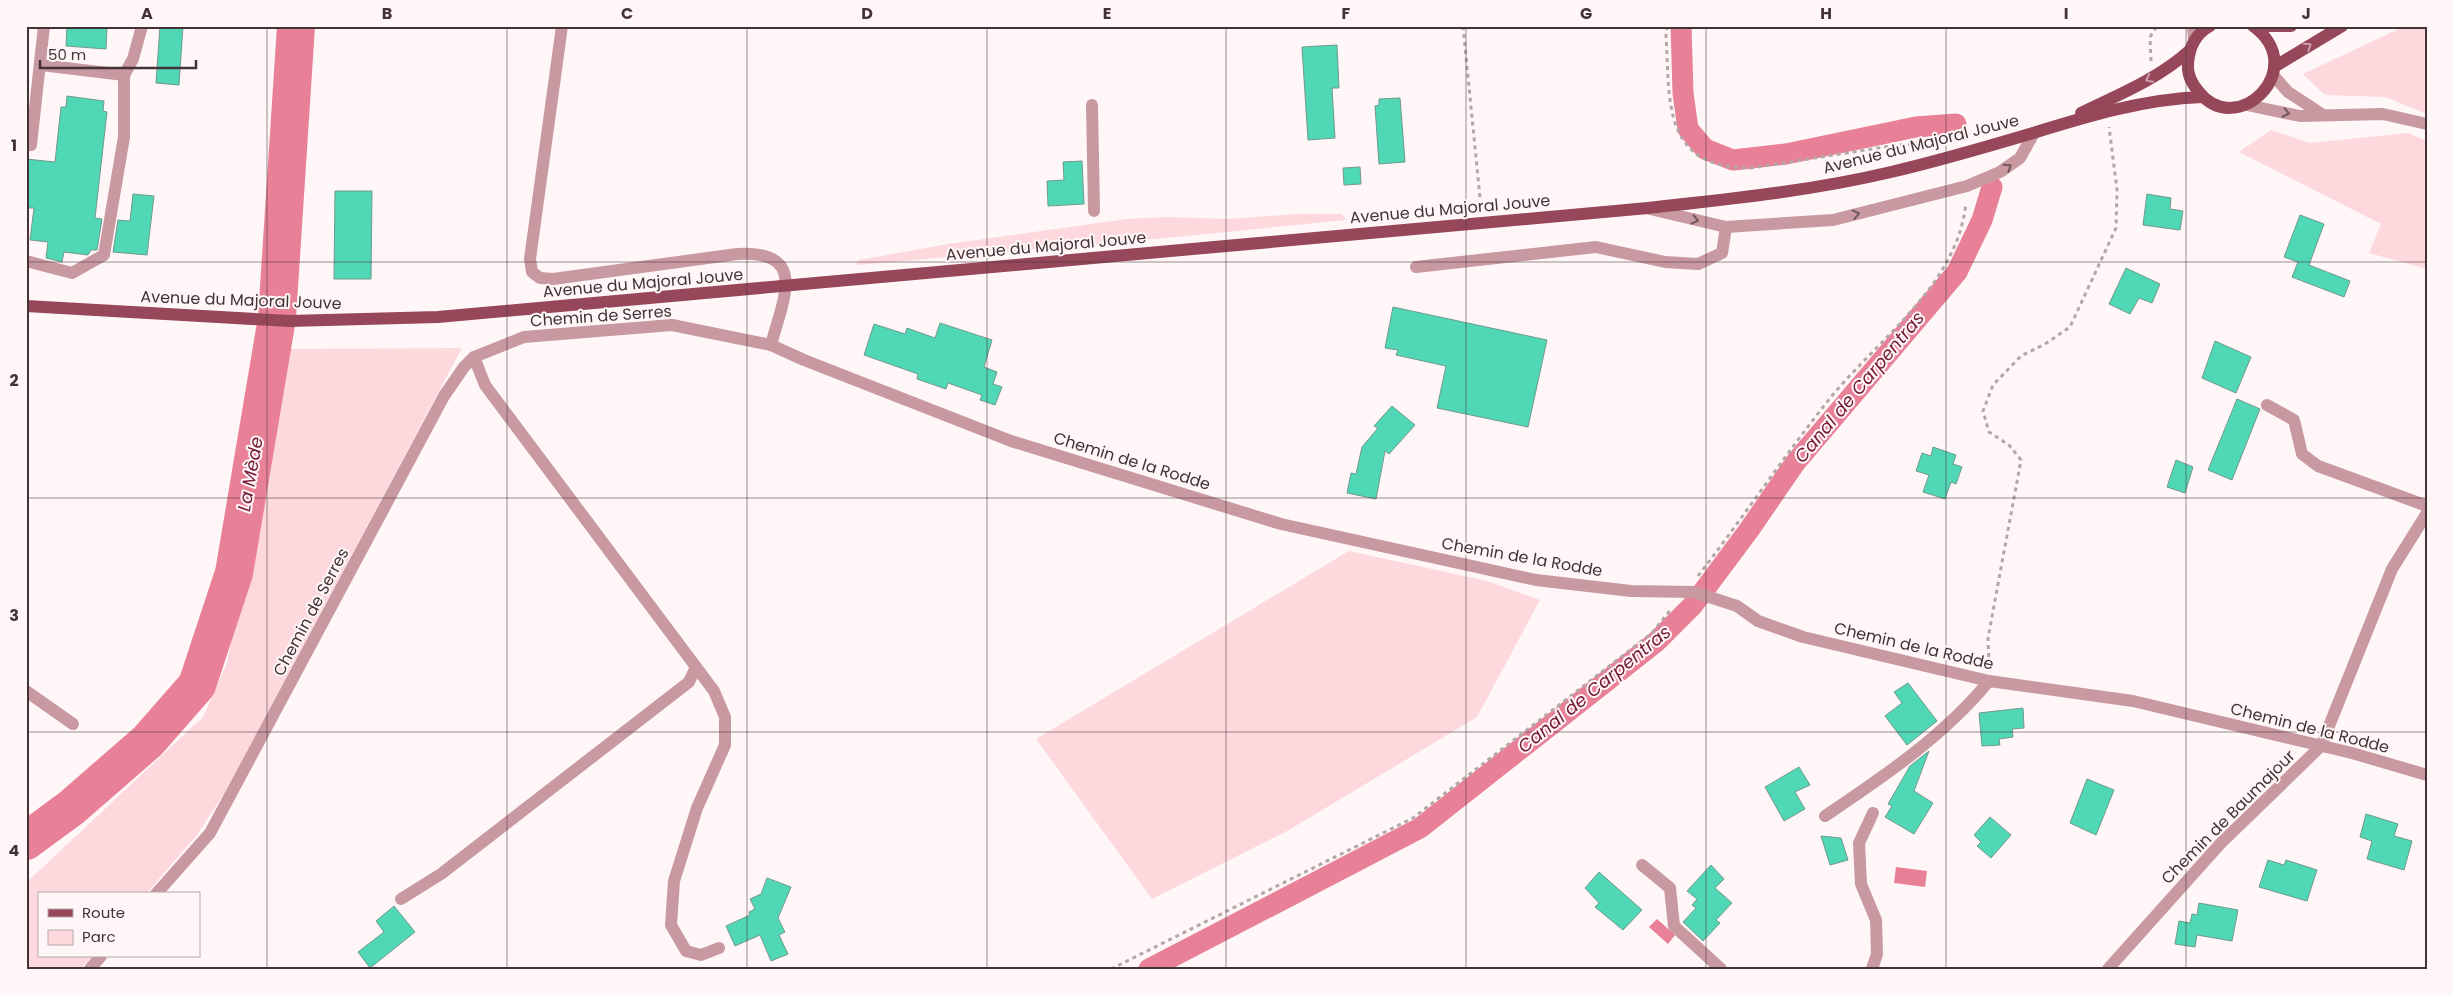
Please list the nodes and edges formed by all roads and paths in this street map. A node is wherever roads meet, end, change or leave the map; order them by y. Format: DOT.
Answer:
graph roads {
  1 [pos="44,26"];
  2 [pos="142,26"];
  3 [pos="562,26"];
  4 [pos="1463,26"];
  5 [pos="1668,26"];
  6 [pos="2156,26"];
  7 [pos="2193,26"];
  8 [pos="2210,26"];
  9 [pos="2253,26"];
  10 [pos="2266,26"];
  11 [pos="2292,26"];
  12 [pos="2342,26"];
  13 [pos="2191,46"];
  14 [pos="41,65"];
  15 [pos="2274,71"];
  16 [pos="124,75"];
  17 [pos="2156,76"];
  18 [pos="2202,97"];
  19 [pos="1092,105"];
  20 [pos="2247,105"];
  21 [pos="2108,112"];
  22 [pos="2325,116"];
  23 [pos="2060,124"];
  24 [pos="2427,124"];
  25 [pos="2034,133"];
  26 [pos="1942,143"];
  27 [pos="26,145"];
  28 [pos="1967,186"];
  29 [pos="1648,208"];
  30 [pos="1094,211"];
  31 [pos="1483,223"];
  32 [pos="1726,227"];
  33 [pos="26,261"];
  34 [pos="1416,267"];
  35 [pos="786,286"];
  36 [pos="26,306"];
  37 [pos="772,345"];
  38 [pos="474,356"];
  39 [pos="2267,405"];
  40 [pos="2427,506"];
  41 [pos="2427,513"];
  42 [pos="1690,591"];
  43 [pos="696,667"];
  44 [pos="1989,681"];
  45 [pos="26,692"];
  46 [pos="73,724"];
  47 [pos="2321,746"];
  48 [pos="2427,775"];
  49 [pos="1873,813"];
  50 [pos="1825,816"];
  51 [pos="1642,865"];
  52 [pos="158,892"];
  53 [pos="401,899"];
  54 [pos="719,948"];
  55 [pos="99,958"];
  56 [pos="90,969"];
  57 [pos="1111,969"];
  58 [pos="1721,969"];
  59 [pos="1872,969"];
  60 [pos="2108,969"];
  1 -- 14 [label="street"];
  2 -- 16 [label="street"];
  3 -- 35 [label="street"];
  4 -- 31 [label="path"];
  5 -- 26 [label="path"];
  6 -- 17 [label="path"];
  7 -- 13 [label="street"];
  8 -- 13 [label="main road, Avenue du Majoral Jouve"];
  9 -- 15 [label="main road"];
  10 -- 11 [label="main road"];
  15 -- 12 [label="main road, one-way"];
  13 -- 17 [label="main road, Avenue du Majoral Jouve"];
  13 -- 18 [label="main road"];
  14 -- 16 [label="street"];
  14 -- 27 [label="street"];
  15 -- 20 [label="main road"];
  15 -- 22 [label="street"];
  16 -- 33 [label="street"];
  17 -- 23 [label="main road, Avenue du Majoral Jouve, one-way"];
  18 -- 20 [label="main road, Avenue du Majoral Jouve"];
  18 -- 21 [label="main road, Avenue du Majoral Jouve"];
  19 -- 30 [label="street"];
  20 -- 22 [label="street, one-way"];
  21 -- 23 [label="main road, Avenue du Majoral Jouve"];
  21 -- 44 [label="path"];
  22 -- 24 [label="street"];
  23 -- 25 [label="main road, Avenue du Majoral Jouve"];
  28 -- 25 [label="street, one-way"];
  25 -- 29 [label="main road, Avenue du Majoral Jouve"];
  32 -- 28 [label="street, one-way"];
  28 -- 42 [label="path"];
  29 -- 31 [label="main road, Avenue du Majoral Jouve"];
  29 -- 32 [label="street, one-way"];
  31 -- 35 [label="main road, Avenue du Majoral Jouve"];
  32 -- 34 [label="street"];
  35 -- 36 [label="main road, Avenue du Majoral Jouve"];
  35 -- 37 [label="street"];
  37 -- 38 [label="street, Chemin de Serres"];
  37 -- 42 [label="street, Chemin de la Rodde"];
  38 -- 43 [label="street"];
  38 -- 52 [label="street, Chemin de Serres"];
  39 -- 40 [label="street"];
  41 -- 47 [label="street, Chemin de Baumajour"];
  42 -- 44 [label="street, Chemin de la Rodde"];
  42 -- 57 [label="path"];
  43 -- 53 [label="street"];
  43 -- 54 [label="street"];
  44 -- 47 [label="street, Chemin de la Rodde"];
  44 -- 50 [label="street"];
  45 -- 46 [label="street"];
  47 -- 48 [label="street, Chemin de la Rodde"];
  47 -- 60 [label="street, Chemin de Baumajour"];
  49 -- 59 [label="street"];
  51 -- 58 [label="street"];
  55 -- 56 [label="street"];
}
